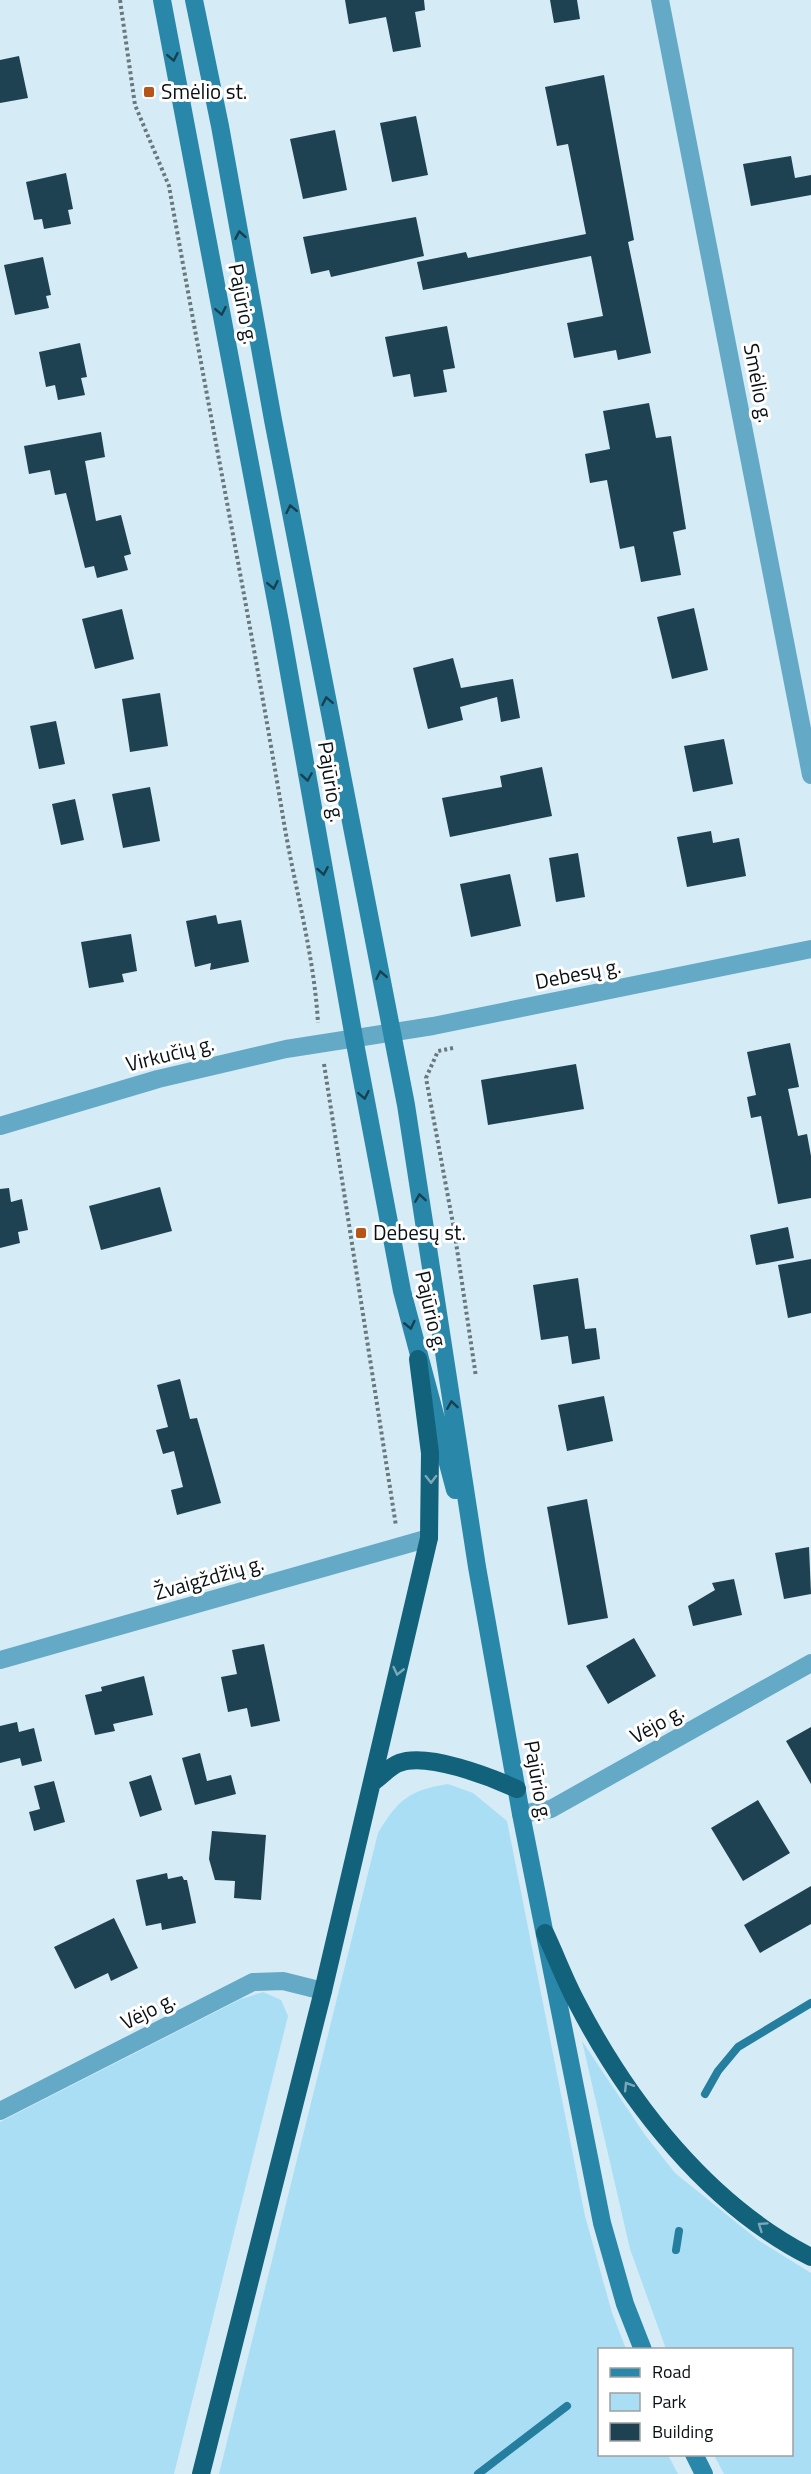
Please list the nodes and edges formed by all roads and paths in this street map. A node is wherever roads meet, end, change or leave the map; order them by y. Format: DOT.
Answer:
graph roads {
  1 [pos="120,0"];
  2 [pos="162,0"];
  3 [pos="194,0"];
  4 [pos="660,0"];
  5 [pos="811,775"];
  6 [pos="811,949"];
  7 [pos="318,1023"];
  8 [pos="392,1032"];
  9 [pos="354,1038"];
  10 [pos="453,1048"];
  11 [pos="324,1064"];
  12 [pos="0,1126"];
  13 [pos="418,1359"];
  14 [pos="476,1377"];
  15 [pos="429,1538"];
  16 [pos="400,1546"];
  17 [pos="477,1567"];
  18 [pos="0,1660"];
  19 [pos="811,1663"];
  20 [pos="373,1782"];
  21 [pos="517,1789"];
  22 [pos="521,1814"];
  23 [pos="545,1933"];
  24 [pos="323,1991"];
  25 [pos="0,2111"];
  26 [pos="811,2257"];
  27 [pos="643,2348"];
  28 [pos="695,2456"];
  29 [pos="201,2474"];
  30 [pos="704,2474"];
  1 -- 7 [label="path"];
  2 -- 9 [label="main road, Pajūrio g., one-way"];
  8 -- 3 [label="main road, Pajūrio g., one-way"];
  4 -- 5 [label="street, Smėlio g."];
  6 -- 8 [label="street, Debesų g."];
  8 -- 9 [label="street, Debesų g."];
  17 -- 8 [label="main road, Pajūrio g., one-way"];
  9 -- 12 [label="street, Virkučių g."];
  9 -- 13 [label="main road, Pajūrio g., one-way"];
  10 -- 14 [label="path"];
  11 -- 16 [label="path"];
  13 -- 15 [label="highway, one-way"];
  13 -- 17 [label="main road, Pajūrio g."];
  15 -- 16 [label="street, Žvaigždžių g."];
  15 -- 20 [label="highway, one-way"];
  16 -- 18 [label="street, Žvaigždžių g."];
  17 -- 21 [label="main road, Pajūrio g."];
  19 -- 22 [label="street, Vėjo g."];
  20 -- 21 [label="highway"];
  20 -- 24 [label="highway"];
  21 -- 22 [label="main road, Pajūrio g."];
  22 -- 23 [label="main road, Pajūrio g."];
  26 -- 23 [label="highway, one-way"];
  23 -- 27 [label="main road, Pajūrio g."];
  24 -- 25 [label="street, Vėjo g."];
  24 -- 29 [label="highway"];
  28 -- 30 [label="main road"];
}
